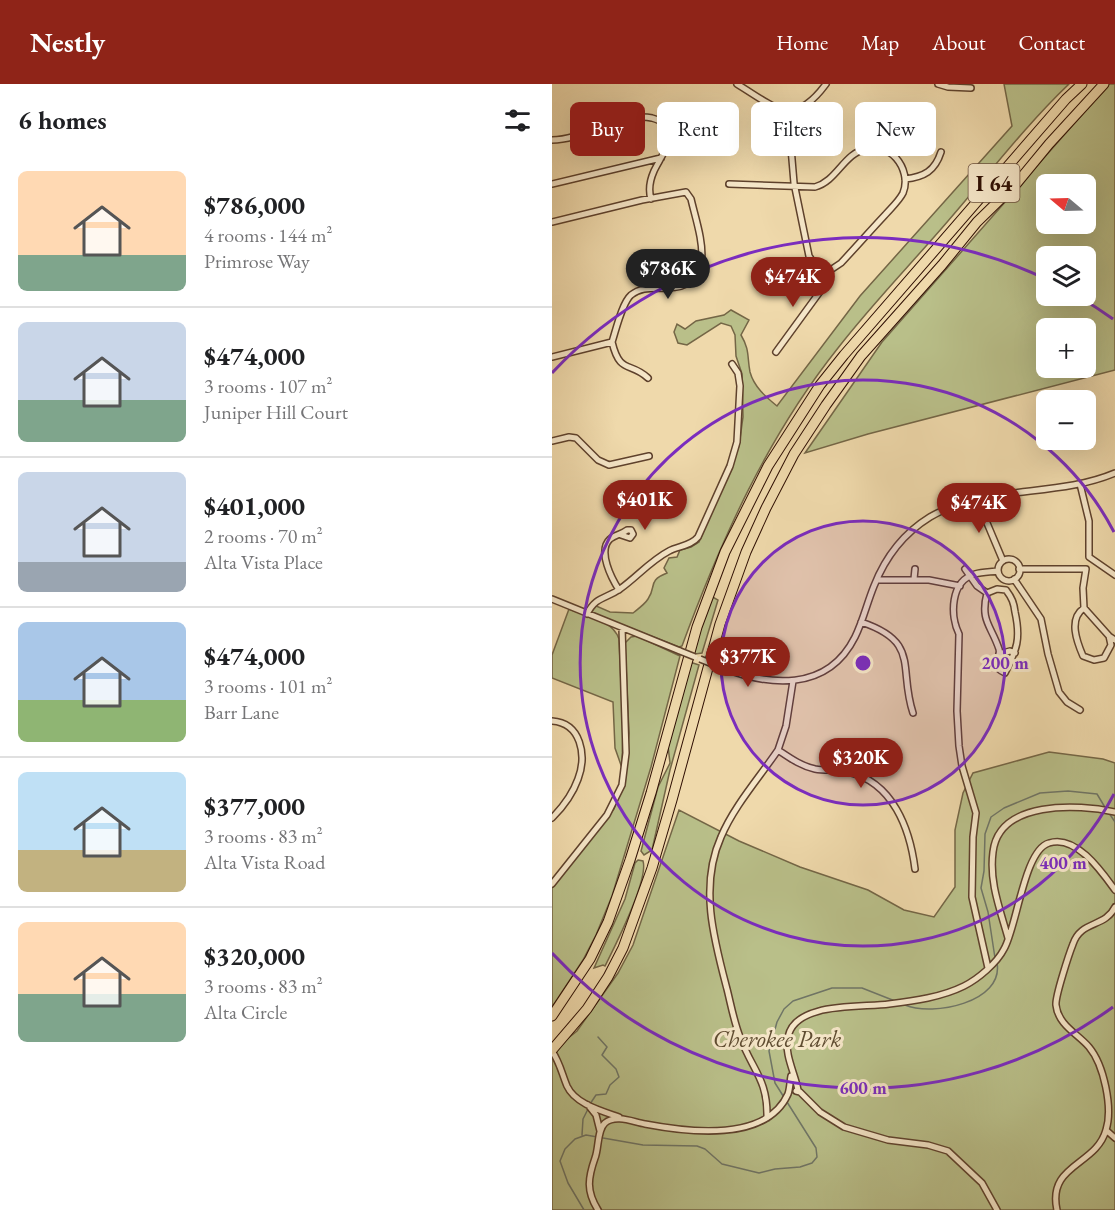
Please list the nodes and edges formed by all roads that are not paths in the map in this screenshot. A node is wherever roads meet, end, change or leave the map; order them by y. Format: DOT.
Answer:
graph roads {
  1 [pos="737,84"];
  2 [pos="826,84"];
  3 [pos="938,84"];
  4 [pos="1082,84"];
  5 [pos="1104,84"];
  6 [pos="970,88"];
  7 [pos="766,102"];
  8 [pos="810,102"];
  9 [pos="552,140"];
  10 [pos="941,152"];
  11 [pos="792,156"];
  12 [pos="661,158"];
  13 [pos="905,179"];
  14 [pos="552,184"];
  15 [pos="729,184"];
  16 [pos="795,187"];
  17 [pos="651,198"];
  18 [pos="552,222"];
  19 [pos="829,271"];
  20 [pos="612,342"];
  21 [pos="777,352"];
  22 [pos="552,357"];
  23 [pos="732,364"];
  24 [pos="648,378"];
  25 [pos="552,441"];
  26 [pos="649,456"];
  27 [pos="1115,473"];
  28 [pos="1080,484"];
  29 [pos="980,499"];
  30 [pos="621,535"];
  31 [pos="1003,561"];
  32 [pos="915,569"];
  33 [pos="965,569"];
  34 [pos="1019,569"];
  35 [pos="998,571"];
  36 [pos="1115,575"];
  37 [pos="969,576"];
  38 [pos="914,579"];
  39 [pos="1014,579"];
  40 [pos="877,580"];
  41 [pos="960,586"];
  42 [pos="619,590"];
  43 [pos="987,592"];
  44 [pos="552,599"];
  45 [pos="1084,608"];
  46 [pos="587,614"];
  47 [pos="861,622"];
  48 [pos="622,628"];
  49 [pos="1112,638"];
  50 [pos="1015,653"];
  51 [pos="999,654"];
  52 [pos="793,681"];
  53 [pos="1080,710"];
  54 [pos="913,713"];
  55 [pos="552,721"];
  56 [pos="778,750"];
  57 [pos="1115,812"];
  58 [pos="552,818"];
  59 [pos="915,869"];
  60 [pos="552,884"];
  61 [pos="1115,890"];
  62 [pos="1115,907"];
  63 [pos="1009,939"];
  64 [pos="989,967"];
  65 [pos="552,1016"];
  66 [pos="552,1051"];
  67 [pos="792,1074"];
  68 [pos="798,1090"];
  69 [pos="788,1092"];
  70 [pos="587,1104"];
  71 [pos="767,1118"];
  72 [pos="625,1120"];
  73 [pos="1106,1130"];
  74 [pos="600,1131"];
  75 [pos="1115,1138"];
  76 [pos="598,1210"];
  77 [pos="997,1210"];
  78 [pos="1057,1210"];
  1 -- 7 [label="street"];
  2 -- 8 [label="street"];
  3 -- 6 [label="street"];
  4 -- 65 [label="highway, I 64"];
  5 -- 66 [label="highway, I 64"];
  9 -- 12 [label="street"];
  10 -- 13 [label="street"];
  11 -- 16 [label="street"];
  12 -- 14 [label="street"];
  12 -- 17 [label="street"];
  13 -- 16 [label="street"];
  13 -- 19 [label="street"];
  15 -- 16 [label="street"];
  16 -- 19 [label="street"];
  17 -- 18 [label="street"];
  17 -- 20 [label="street"];
  19 -- 21 [label="street"];
  20 -- 22 [label="street"];
  20 -- 24 [label="street"];
  23 -- 42 [label="street"];
  25 -- 26 [label="street"];
  27 -- 28 [label="street"];
  28 -- 29 [label="street"];
  28 -- 36 [label="street"];
  29 -- 31 [label="street"];
  29 -- 40 [label="street"];
  30 -- 42 [label="street"];
  31 -- 34 [label="street"];
  31 -- 35 [label="street"];
  32 -- 38 [label="street"];
  33 -- 37 [label="street"];
  34 -- 39 [label="street"];
  34 -- 45 [label="street"];
  35 -- 37 [label="street"];
  35 -- 39 [label="street"];
  37 -- 41 [label="street"];
  37 -- 43 [label="street"];
  38 -- 40 [label="street"];
  38 -- 41 [label="street"];
  39 -- 53 [label="street"];
  40 -- 47 [label="street"];
  41 -- 64 [label="street"];
  42 -- 46 [label="street"];
  43 -- 50 [label="street"];
  43 -- 51 [label="street"];
  44 -- 46 [label="street"];
  45 -- 49 [label="street"];
  45 -- 49 [label="street"];
  46 -- 48 [label="street"];
  47 -- 52 [label="street"];
  47 -- 54 [label="street"];
  48 -- 52 [label="street, bridge"];
  48 -- 60 [label="street"];
  50 -- 51 [label="street"];
  50 -- 51 [label="street"];
  52 -- 56 [label="street"];
  55 -- 58 [label="street"];
  56 -- 59 [label="street"];
  56 -- 71 [label="street"];
  57 -- 63 [label="street"];
  61 -- 63 [label="street"];
  62 -- 73 [label="street"];
  63 -- 64 [label="street"];
  64 -- 67 [label="street"];
  66 -- 70 [label="street"];
  67 -- 68 [label="street"];
  67 -- 69 [label="street"];
  68 -- 69 [label="street"];
  68 -- 77 [label="street"];
  69 -- 71 [label="street"];
  70 -- 72 [label="street"];
  70 -- 74 [label="street"];
  71 -- 72 [label="street"];
  72 -- 74 [label="street"];
  73 -- 75 [label="street"];
  73 -- 78 [label="street"];
  74 -- 76 [label="street"];
}
